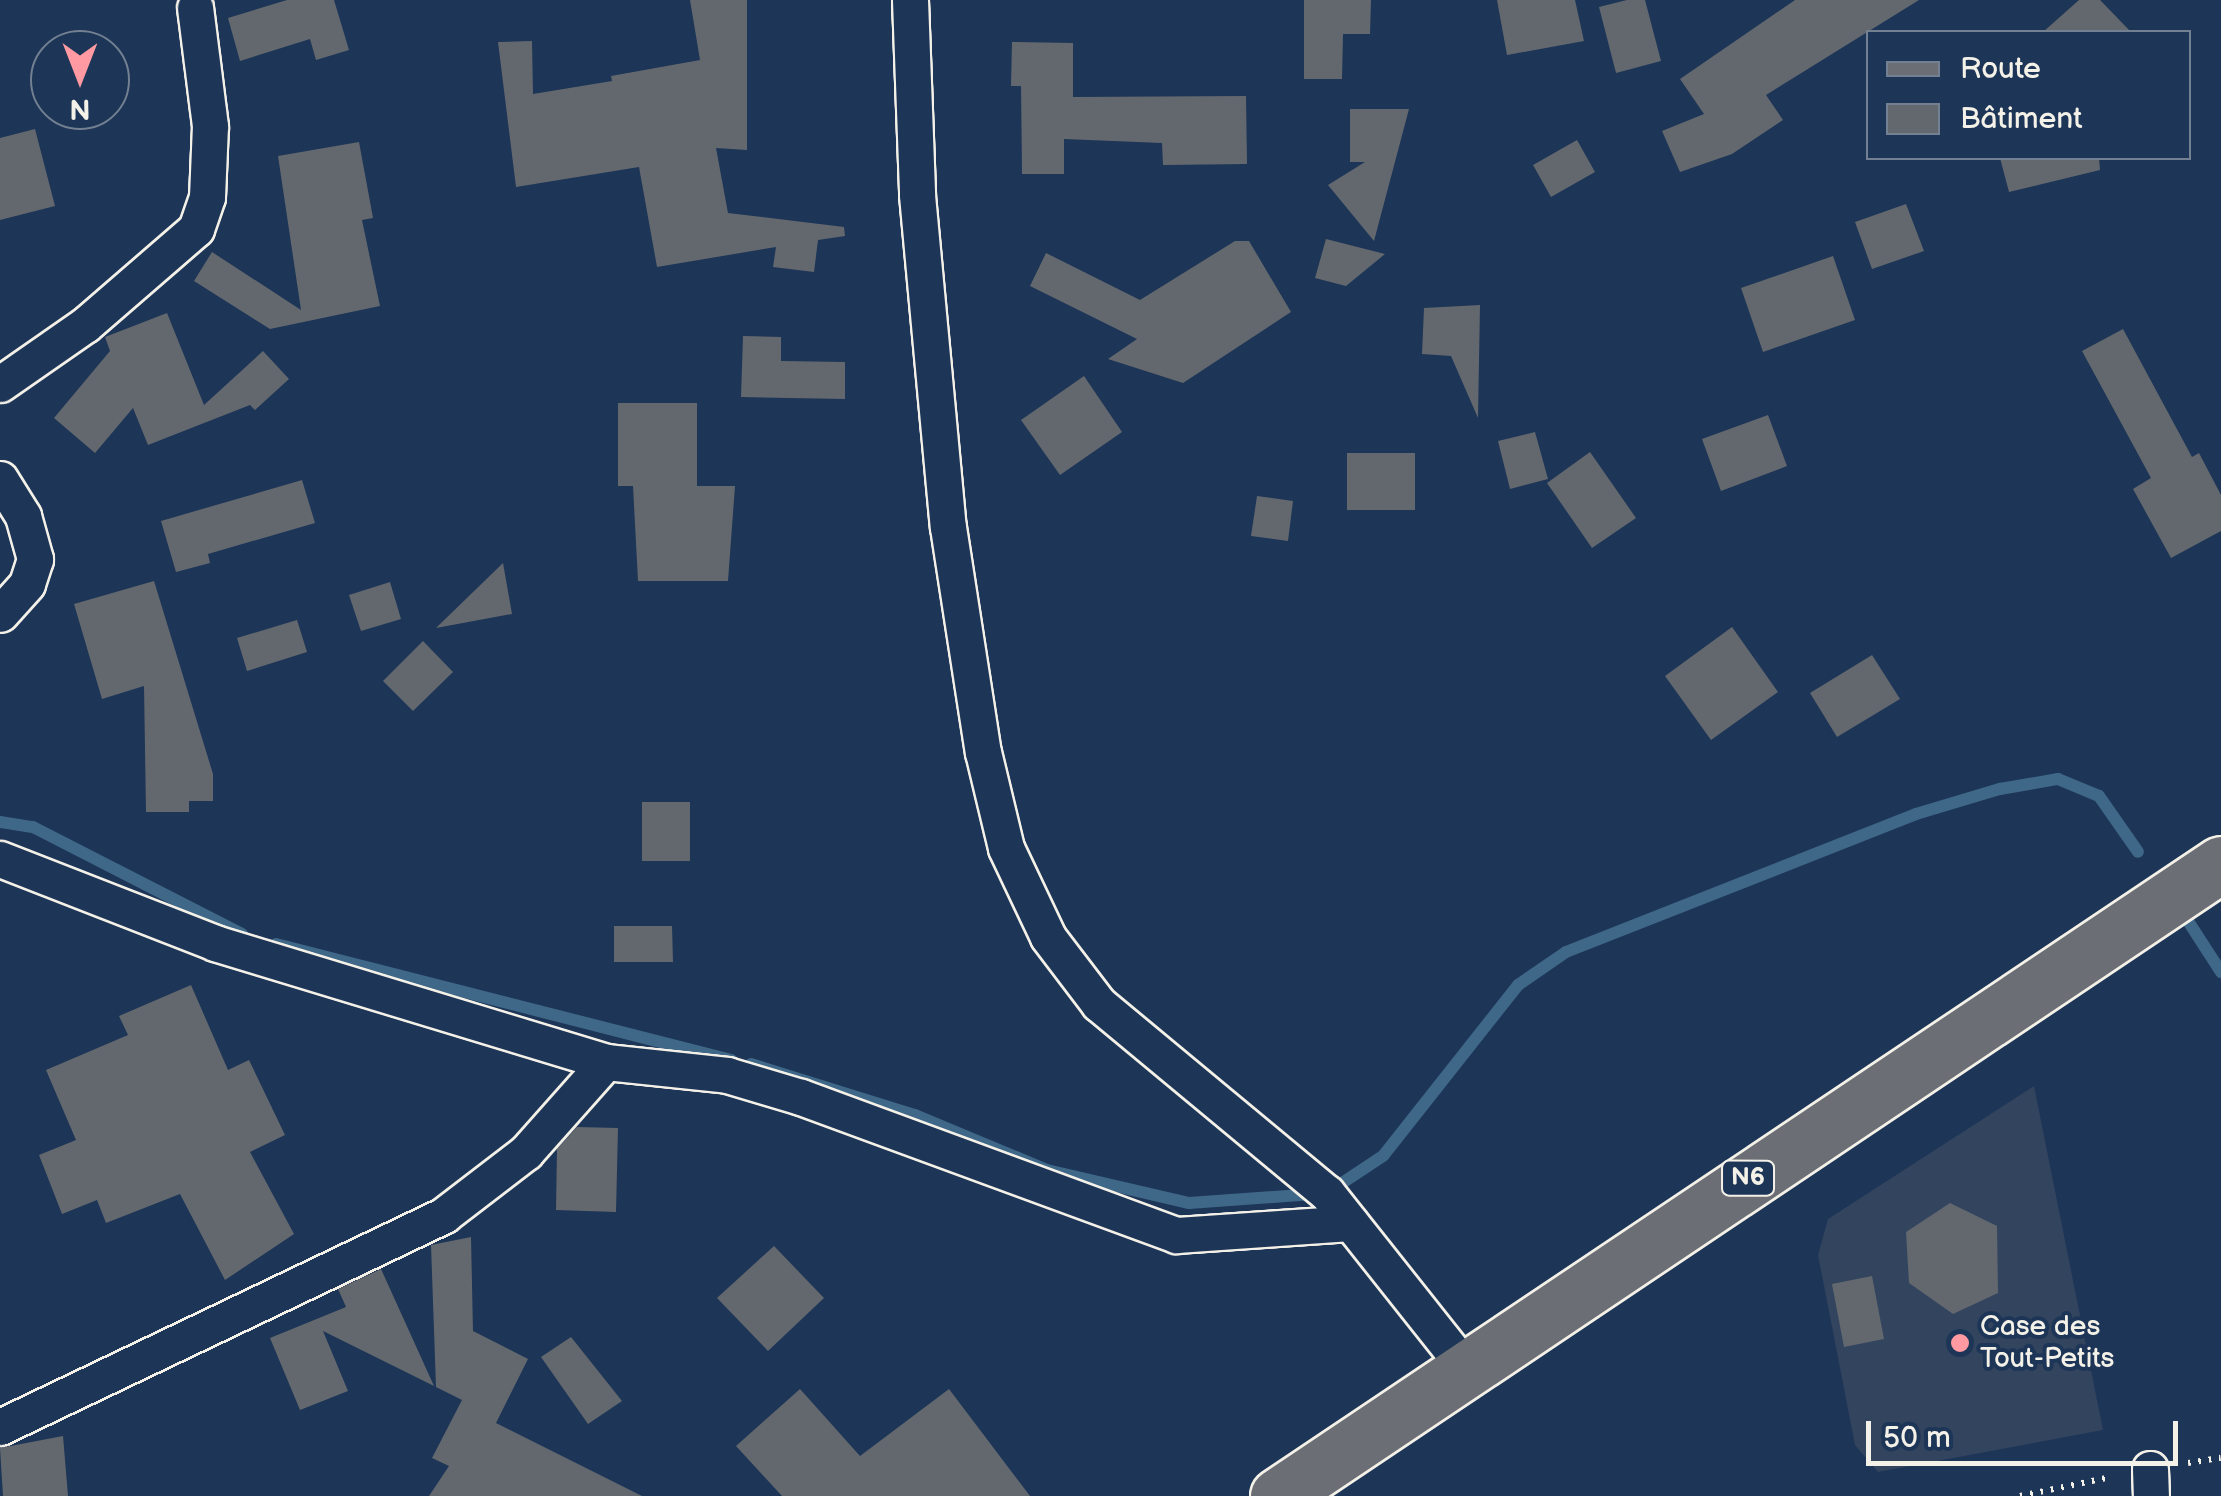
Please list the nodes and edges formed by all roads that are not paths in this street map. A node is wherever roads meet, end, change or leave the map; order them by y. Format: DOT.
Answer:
graph roads {
  1 [pos="910,0"];
  2 [pos="195,8"];
  3 [pos="0,384"];
  4 [pos="0,479"];
  5 [pos="0,614"];
  6 [pos="0,860"];
  7 [pos="2221,864"];
  8 [pos="606,1062"];
  9 [pos="1351,1223"];
  10 [pos="1468,1370"];
  11 [pos="0,1428"];
  12 [pos="1278,1496"];
  1 -- 9 [label="street"];
  2 -- 3 [label="street"];
  4 -- 5 [label="street"];
  6 -- 8 [label="street"];
  7 -- 10 [label="main road, N6"];
  8 -- 9 [label="street"];
  8 -- 11 [label="street"];
  9 -- 10 [label="street"];
  10 -- 12 [label="main road, N6"];
}
